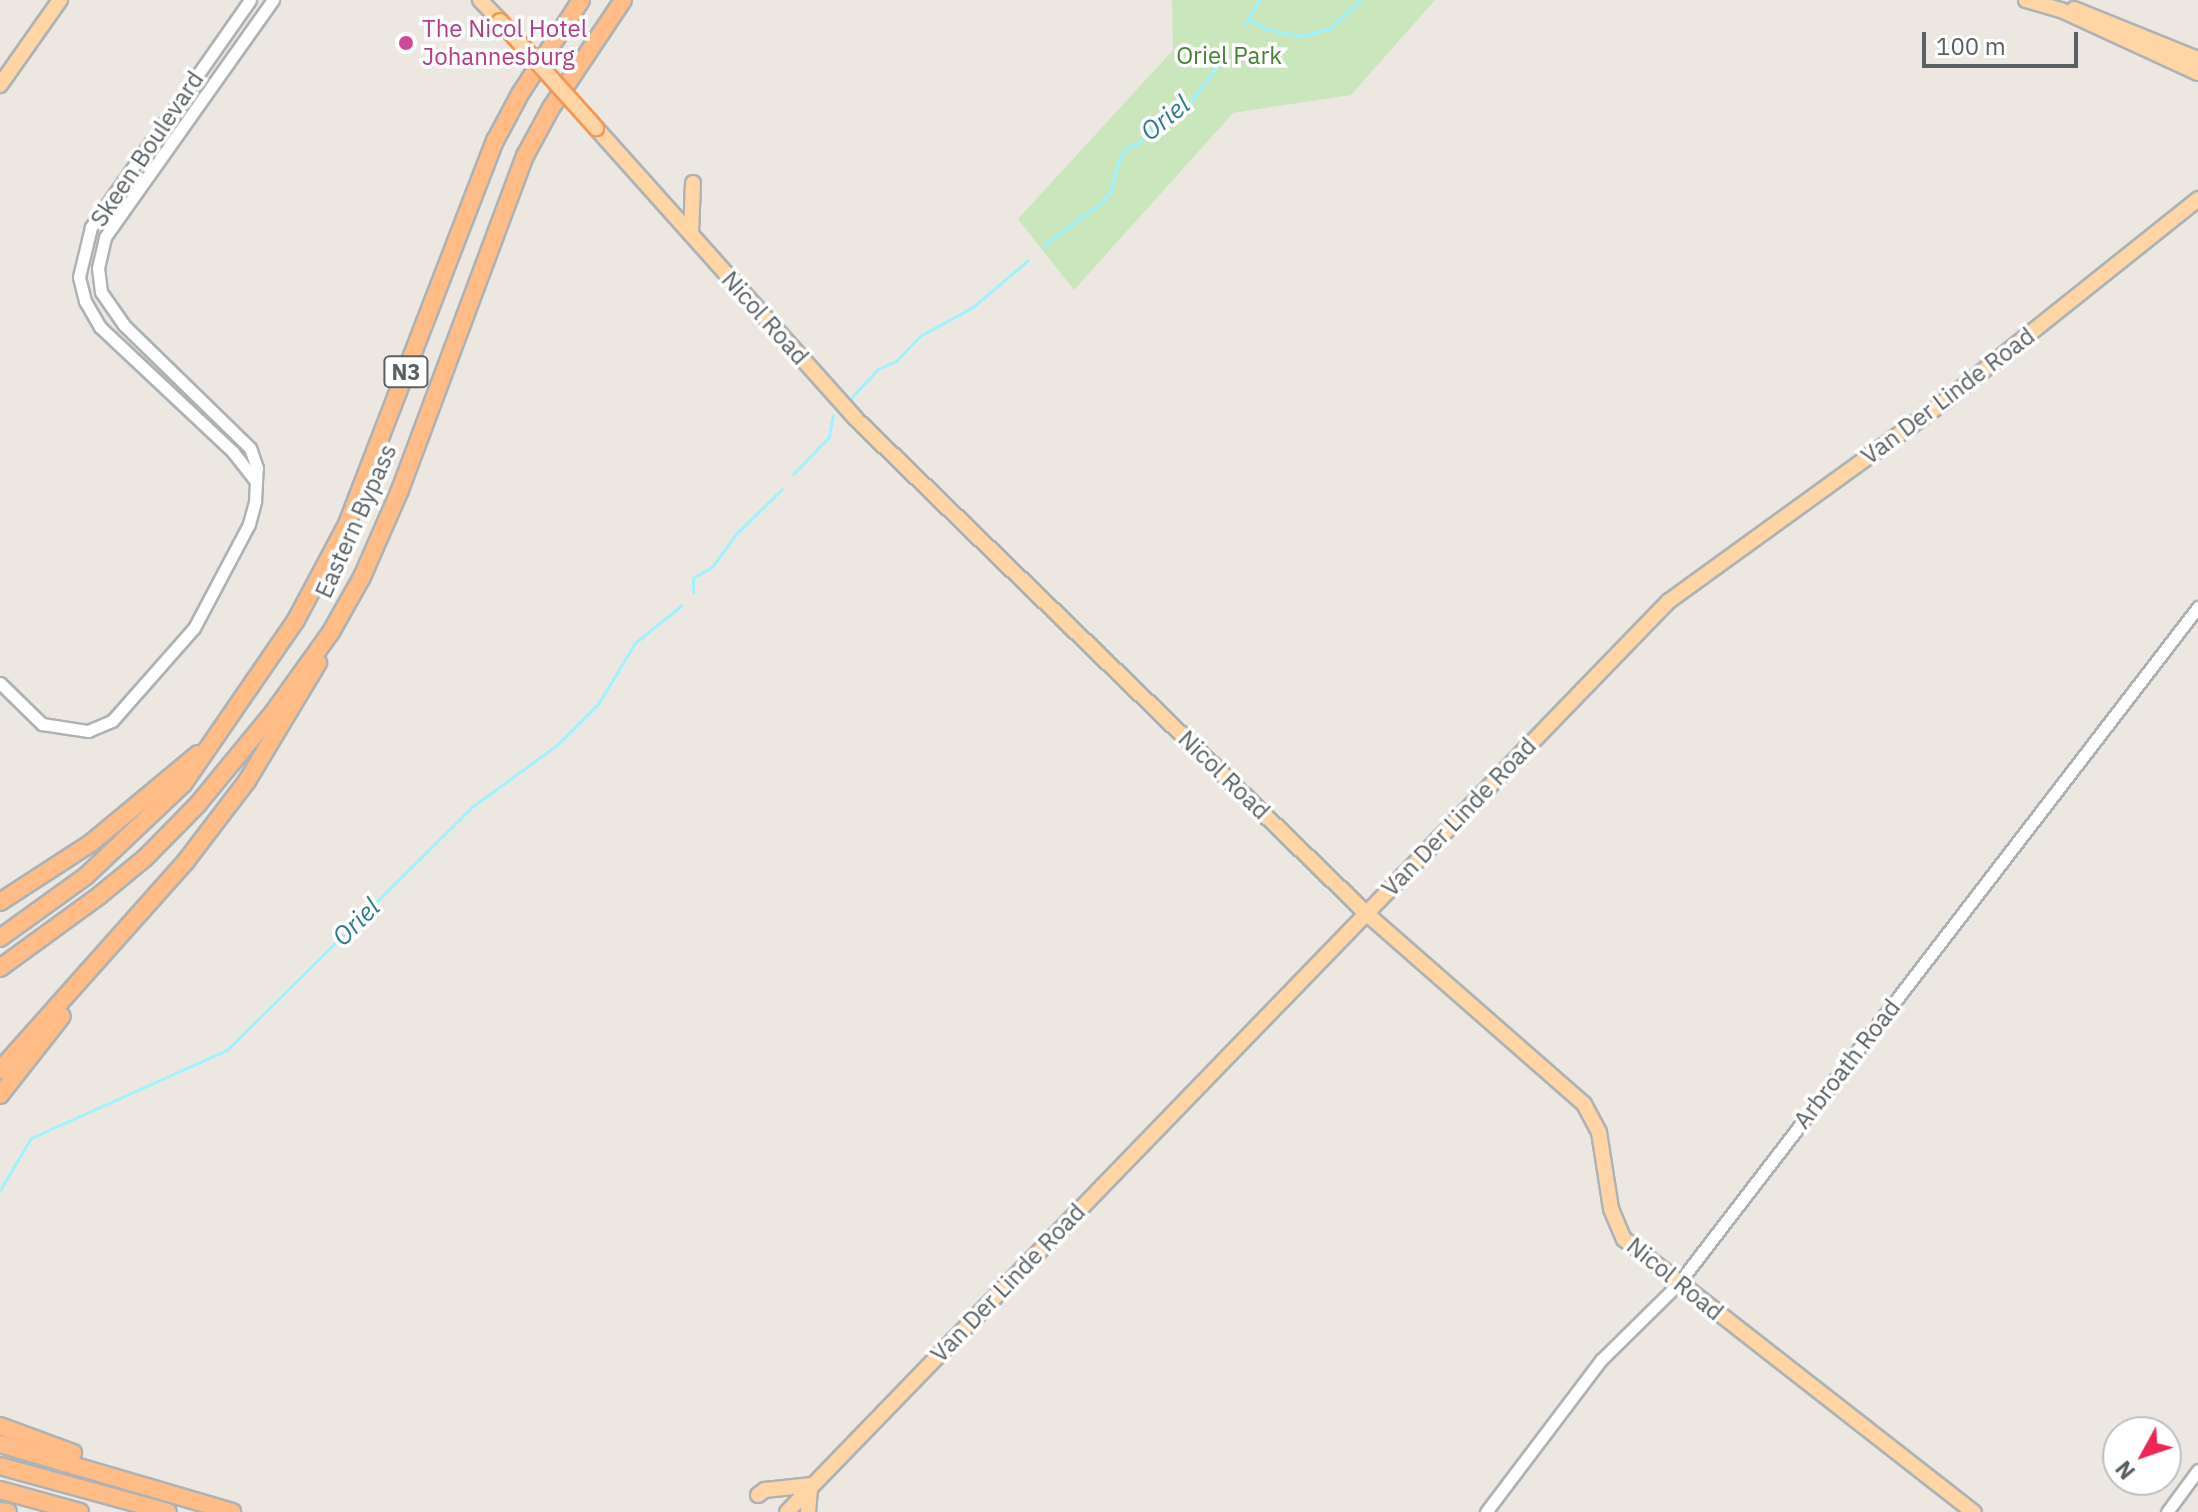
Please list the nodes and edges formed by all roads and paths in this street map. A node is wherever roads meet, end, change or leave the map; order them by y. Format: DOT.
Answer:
graph roads {
  1 [pos="60,0"];
  2 [pos="250,0"];
  3 [pos="273,0"];
  4 [pos="480,0"];
  5 [pos="581,0"];
  6 [pos="623,0"];
  7 [pos="2026,0"];
  8 [pos="2061,10"];
  9 [pos="214,50"];
  10 [pos="233,55"];
  11 [pos="2198,59"];
  12 [pos="2198,73"];
  13 [pos="0,85"];
  14 [pos="693,183"];
  15 [pos="2198,199"];
  16 [pos="691,234"];
  17 [pos="149,350"];
  18 [pos="137,362"];
  19 [pos="219,416"];
  20 [pos="208,428"];
  21 [pos="255,480"];
  22 [pos="2198,607"];
  23 [pos="331,632"];
  24 [pos="0,683"];
  25 [pos="217,738"];
  26 [pos="0,902"];
  27 [pos="1367,914"];
  28 [pos="133,922"];
  29 [pos="0,938"];
  30 [pos="0,968"];
  31 [pos="0,1070"];
  32 [pos="0,1095"];
  33 [pos="1678,1284"];
  34 [pos="0,1426"];
  35 [pos="0,1444"];
  36 [pos="0,1466"];
  37 [pos="2198,1470"];
  38 [pos="812,1486"];
  39 [pos="0,1490"];
  40 [pos="758,1495"];
  41 [pos="214,1507"];
  42 [pos="0,1511"];
  43 [pos="8,1512"];
  44 [pos="80,1512"];
  45 [pos="168,1512"];
  46 [pos="232,1512"];
  47 [pos="788,1512"];
  48 [pos="808,1512"];
  49 [pos="1486,1512"];
  50 [pos="1974,1512"];
  51 [pos="2167,1512"];
  1 -- 13 [label="main road"];
  2 -- 9 [label="street, Skeen Boulevard"];
  3 -- 10 [label="street, Skeen Boulevard"];
  4 -- 16 [label="main road, Nicol Road, bridge"];
  5 -- 25 [label="highway, Eastern Bypass / N3"];
  6 -- 23 [label="highway, Eastern Bypass / N3"];
  7 -- 8 [label="main road"];
  8 -- 11 [label="main road"];
  8 -- 12 [label="main road"];
  9 -- 10 [label="street"];
  9 -- 18 [label="street, Skeen Boulevard"];
  10 -- 17 [label="street, Skeen Boulevard"];
  14 -- 16 [label="main road"];
  15 -- 27 [label="main road, Van Der Linde Road"];
  16 -- 27 [label="main road, Nicol Road"];
  17 -- 18 [label="street"];
  17 -- 19 [label="street, Skeen Boulevard"];
  18 -- 20 [label="street, Skeen Boulevard"];
  19 -- 20 [label="street"];
  19 -- 21 [label="street, Skeen Boulevard"];
  20 -- 21 [label="street, Skeen Boulevard"];
  21 -- 24 [label="street, Skeen Boulevard"];
  22 -- 33 [label="street, Arbroath Road"];
  23 -- 28 [label="highway"];
  23 -- 30 [label="highway, Eastern Bypass / N3"];
  25 -- 26 [label="highway"];
  25 -- 29 [label="highway, Eastern Bypass / N3"];
  27 -- 33 [label="main road, Nicol Road"];
  27 -- 38 [label="main road, Van Der Linde Road"];
  28 -- 31 [label="highway"];
  28 -- 32 [label="highway"];
  33 -- 49 [label="street, Arbroath Road"];
  33 -- 50 [label="main road, Nicol Road"];
  34 -- 41 [label="highway"];
  35 -- 41 [label="highway"];
  36 -- 45 [label="highway"];
  37 -- 51 [label="street"];
  38 -- 40 [label="main road"];
  38 -- 47 [label="main road, Van Der Linde Road"];
  38 -- 48 [label="main road"];
  39 -- 44 [label="highway"];
  41 -- 46 [label="highway"];
  42 -- 43 [label="highway"];
}
